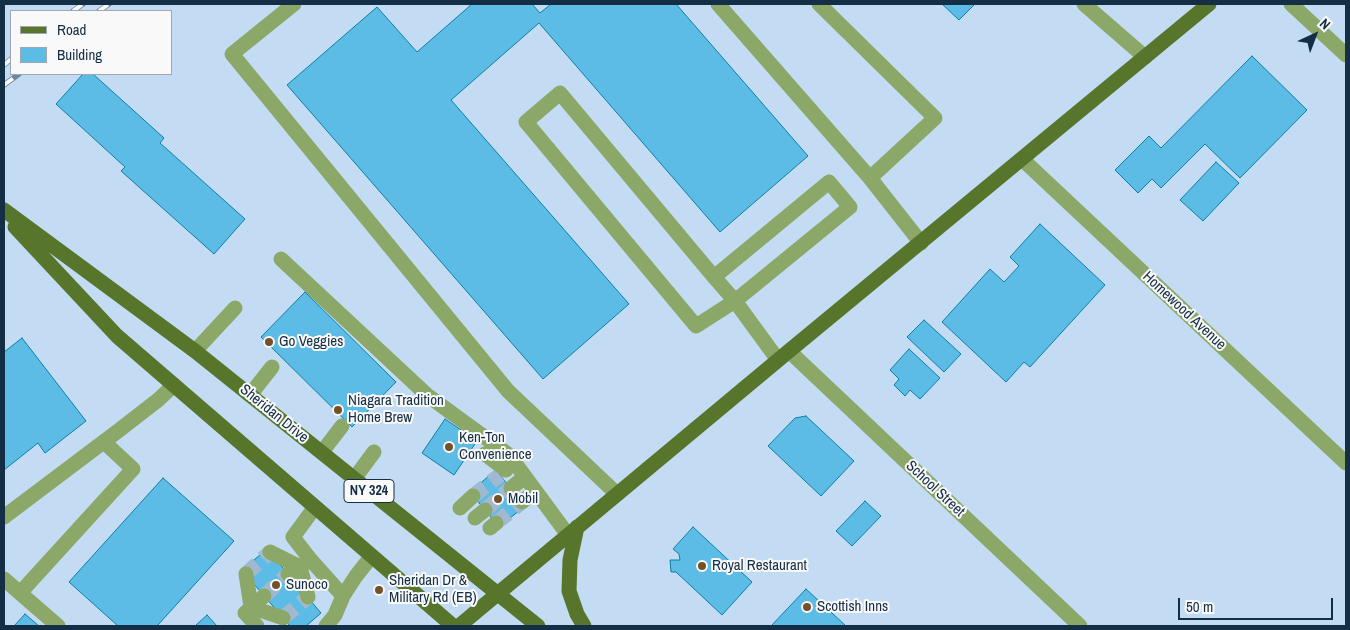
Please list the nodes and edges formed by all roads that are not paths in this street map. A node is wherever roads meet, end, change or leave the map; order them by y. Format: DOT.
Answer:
graph roads {
  1 [pos="294,4"];
  2 [pos="718,4"];
  3 [pos="818,4"];
  4 [pos="1084,4"];
  5 [pos="1209,4"];
  6 [pos="1291,4"];
  7 [pos="1346,55"];
  8 [pos="1145,57"];
  9 [pos="1022,158"];
  10 [pos="870,178"];
  11 [pos="4,210"];
  12 [pos="4,214"];
  13 [pos="920,243"];
  14 [pos="281,259"];
  15 [pos="714,277"];
  16 [pos="734,301"];
  17 [pos="235,308"];
  18 [pos="195,351"];
  19 [pos="784,355"];
  20 [pos="272,367"];
  21 [pos="174,385"];
  22 [pos="250,394"];
  23 [pos="342,426"];
  24 [pos="104,442"];
  25 [pos="322,452"];
  26 [pos="374,452"];
  27 [pos="485,454"];
  28 [pos="1346,463"];
  29 [pos="507,469"];
  30 [pos="525,477"];
  31 [pos="354,479"];
  32 [pos="511,488"];
  33 [pos="535,491"];
  34 [pos="617,494"];
  35 [pos="474,496"];
  36 [pos="522,502"];
  37 [pos="315,507"];
  38 [pos="460,508"];
  39 [pos="4,517"];
  40 [pos="573,531"];
  41 [pos="270,552"];
  42 [pos="372,557"];
  43 [pos="299,567"];
  44 [pos="246,574"];
  45 [pos="4,579"];
  46 [pos="20,593"];
  47 [pos="498,594"];
  48 [pos="264,596"];
  49 [pos="343,596"];
  50 [pos="308,597"];
  51 [pos="251,607"];
  52 [pos="283,618"];
  53 [pos="58,626"];
  54 [pos="257,626"];
  55 [pos="326,626"];
  56 [pos="453,626"];
  57 [pos="459,626"];
  58 [pos="538,626"];
  59 [pos="584,626"];
  60 [pos="1080,626"];
  1 -- 34 [label="street"];
  2 -- 10 [label="street"];
  3 -- 10 [label="street"];
  4 -- 8 [label="street"];
  5 -- 8 [label="main road"];
  6 -- 7 [label="street"];
  8 -- 9 [label="main road"];
  9 -- 13 [label="main road"];
  9 -- 28 [label="street, Homewood Avenue"];
  10 -- 13 [label="street"];
  11 -- 18 [label="main road, Sheridan Drive / NY 324"];
  12 -- 21 [label="main road"];
  13 -- 19 [label="main road"];
  14 -- 29 [label="street"];
  15 -- 16 [label="street, School Street"];
  15 -- 16 [label="street"];
  15 -- 16 [label="street, School Street"];
  16 -- 19 [label="street, School Street"];
  17 -- 18 [label="street"];
  18 -- 22 [label="main road, Sheridan Drive / NY 324"];
  19 -- 34 [label="main road"];
  19 -- 60 [label="street, School Street"];
  20 -- 22 [label="street"];
  21 -- 24 [label="street"];
  21 -- 37 [label="main road"];
  22 -- 25 [label="main road, Sheridan Drive / NY 324"];
  23 -- 25 [label="street"];
  24 -- 39 [label="street"];
  24 -- 46 [label="street"];
  25 -- 31 [label="main road, Sheridan Drive / NY 324"];
  26 -- 31 [label="street"];
  27 -- 29 [label="street"];
  29 -- 30 [label="street"];
  30 -- 32 [label="street"];
  30 -- 33 [label="street"];
  31 -- 47 [label="main road, Sheridan Drive / NY 324"];
  33 -- 36 [label="street"];
  33 -- 40 [label="street"];
  34 -- 40 [label="main road"];
  35 -- 38 [label="street"];
  37 -- 42 [label="main road"];
  37 -- 43 [label="street"];
  40 -- 47 [label="main road"];
  40 -- 59 [label="main road"];
  41 -- 43 [label="street"];
  42 -- 49 [label="street"];
  42 -- 56 [label="main road"];
  43 -- 49 [label="street"];
  43 -- 50 [label="street"];
  44 -- 51 [label="street"];
  45 -- 46 [label="street"];
  46 -- 53 [label="street"];
  47 -- 57 [label="main road"];
  47 -- 58 [label="main road, Sheridan Drive / NY 324"];
  48 -- 51 [label="street"];
  49 -- 55 [label="street"];
  51 -- 52 [label="street"];
  51 -- 54 [label="street"];
}
